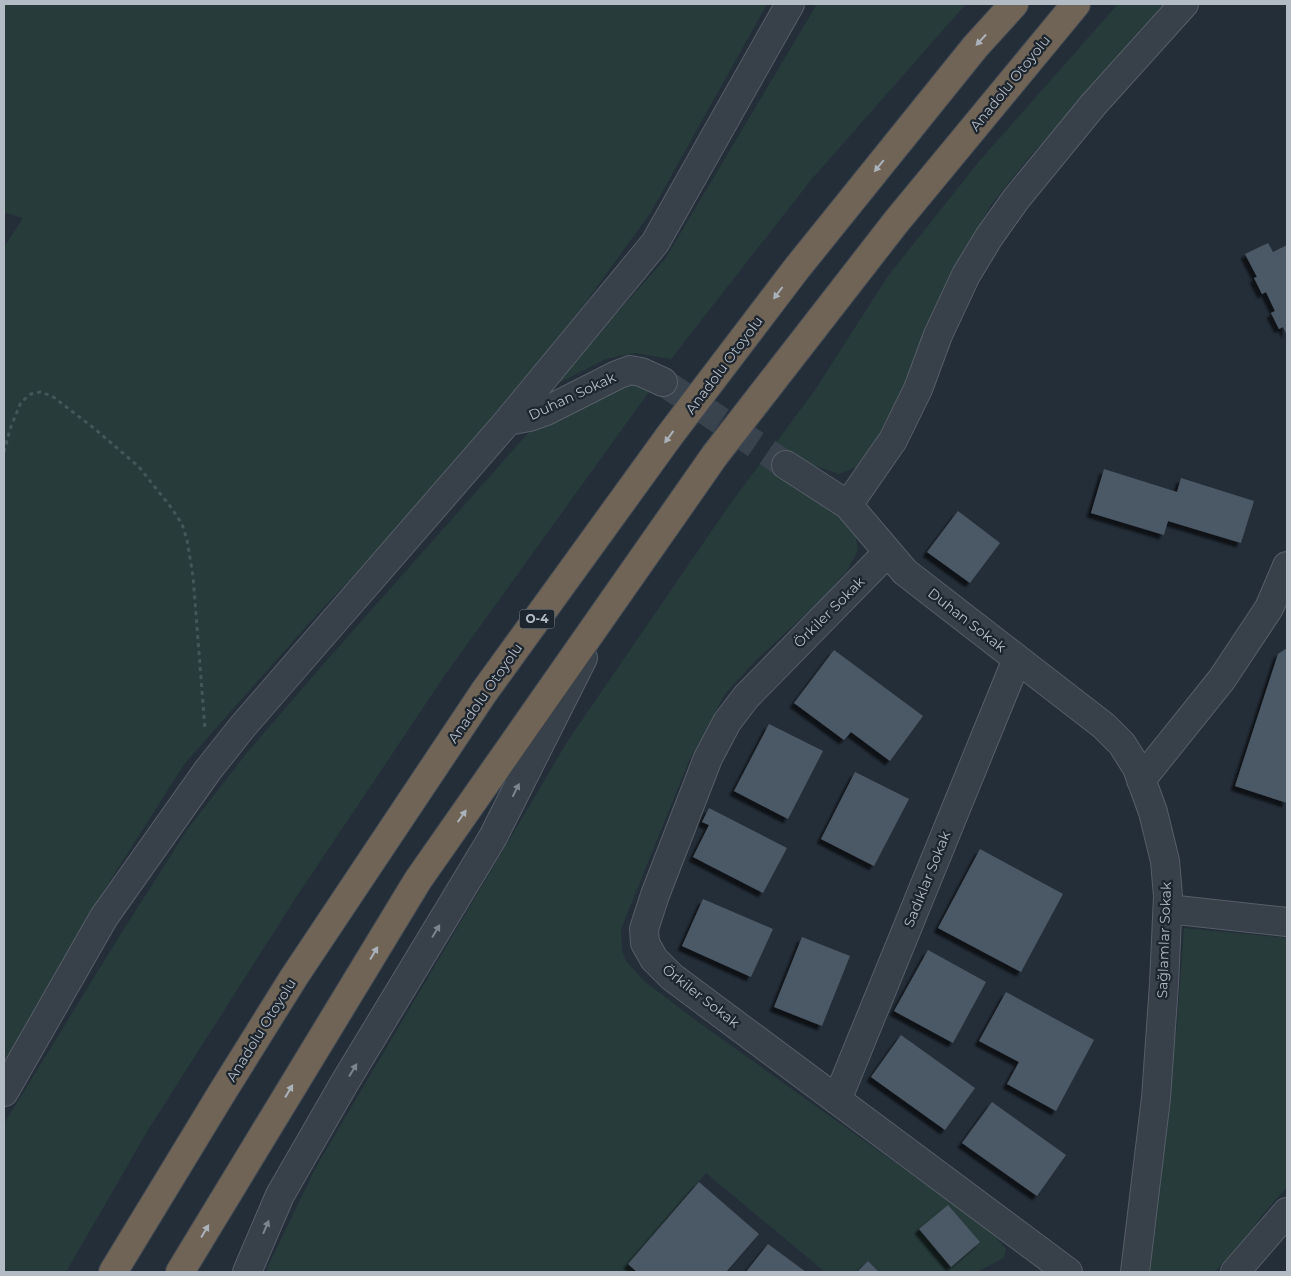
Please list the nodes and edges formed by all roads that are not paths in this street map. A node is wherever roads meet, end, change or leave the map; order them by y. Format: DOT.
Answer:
graph roads {
  1 [pos="790,4"];
  2 [pos="1014,4"];
  3 [pos="1076,4"];
  4 [pos="1184,4"];
  5 [pos="662,382"];
  6 [pos="508,421"];
  7 [pos="786,465"];
  8 [pos="848,505"];
  9 [pos="888,552"];
  10 [pos="1287,566"];
  11 [pos="1281,597"];
  12 [pos="613,600"];
  13 [pos="1017,659"];
  14 [pos="1141,780"];
  15 [pos="1168,909"];
  16 [pos="1287,922"];
  17 [pos="4,1092"];
  18 [pos="837,1100"];
  19 [pos="1287,1212"];
  20 [pos="113,1272"];
  21 [pos="180,1272"];
  22 [pos="246,1272"];
  23 [pos="1068,1272"];
  24 [pos="1135,1272"];
  25 [pos="1235,1272"];
  1 -- 6 [label="street"];
  2 -- 20 [label="highway, Anadolu Otoyolu / O-4, one-way"];
  3 -- 12 [label="highway, Anadolu Otoyolu"];
  4 -- 8 [label="street"];
  5 -- 6 [label="street, Duhan Sokak"];
  6 -- 17 [label="street"];
  7 -- 8 [label="street, Duhan Sokak"];
  8 -- 9 [label="street, Duhan Sokak"];
  9 -- 13 [label="street, Duhan Sokak"];
  9 -- 18 [label="street, Örkiler Sokak"];
  10 -- 11 [label="street"];
  11 -- 14 [label="street"];
  21 -- 12 [label="highway, Anadolu Otoyolu, one-way"];
  22 -- 12 [label="street, one-way"];
  13 -- 14 [label="street, Duhan Sokak"];
  13 -- 18 [label="street, Sadıklar Sokak"];
  14 -- 15 [label="street, Sağlamlar Sokak"];
  15 -- 16 [label="street"];
  15 -- 24 [label="street, Sağlamlar Sokak"];
  18 -- 23 [label="street, Örkiler Sokak"];
  19 -- 25 [label="street"];
}
